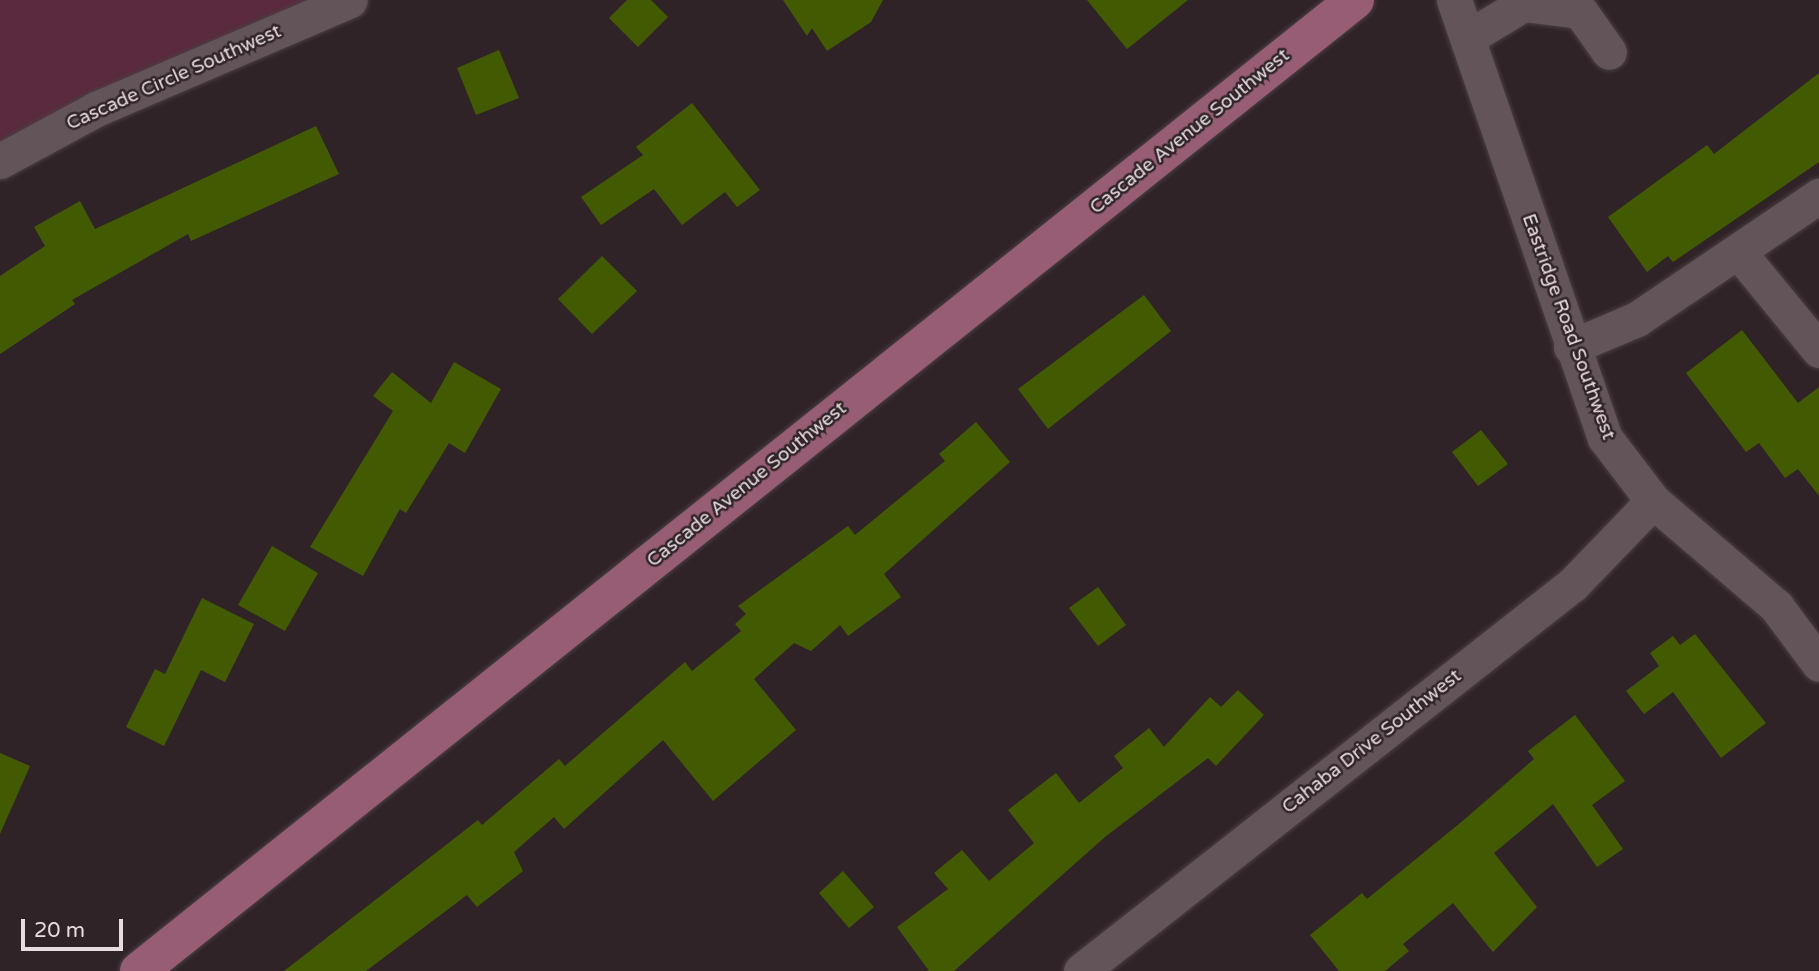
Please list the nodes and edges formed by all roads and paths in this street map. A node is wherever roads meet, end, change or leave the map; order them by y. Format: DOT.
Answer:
graph roads {
  1 [pos="350,0"];
  2 [pos="1354,0"];
  3 [pos="1454,0"];
  4 [pos="1531,2"];
  5 [pos="1467,38"];
  6 [pos="1609,52"];
  7 [pos="0,161"];
  8 [pos="1819,196"];
  9 [pos="1741,255"];
  10 [pos="1571,346"];
  11 [pos="1819,350"];
  12 [pos="1653,501"];
  13 [pos="1819,664"];
  14 [pos="139,971"];
  15 [pos="1081,971"];
  1 -- 7 [label="street, Cascade Circle Southwest"];
  2 -- 14 [label="main road, Cascade Avenue Southwest"];
  3 -- 5 [label="street, Eastridge Road Southwest"];
  4 -- 5 [label="street"];
  4 -- 6 [label="street"];
  5 -- 10 [label="street, Eastridge Road Southwest"];
  8 -- 9 [label="street"];
  9 -- 10 [label="street"];
  9 -- 11 [label="street"];
  10 -- 12 [label="street, Eastridge Road Southwest"];
  12 -- 13 [label="street, Eastridge Road Southwest"];
  12 -- 15 [label="street, Cahaba Drive Southwest"];
}
